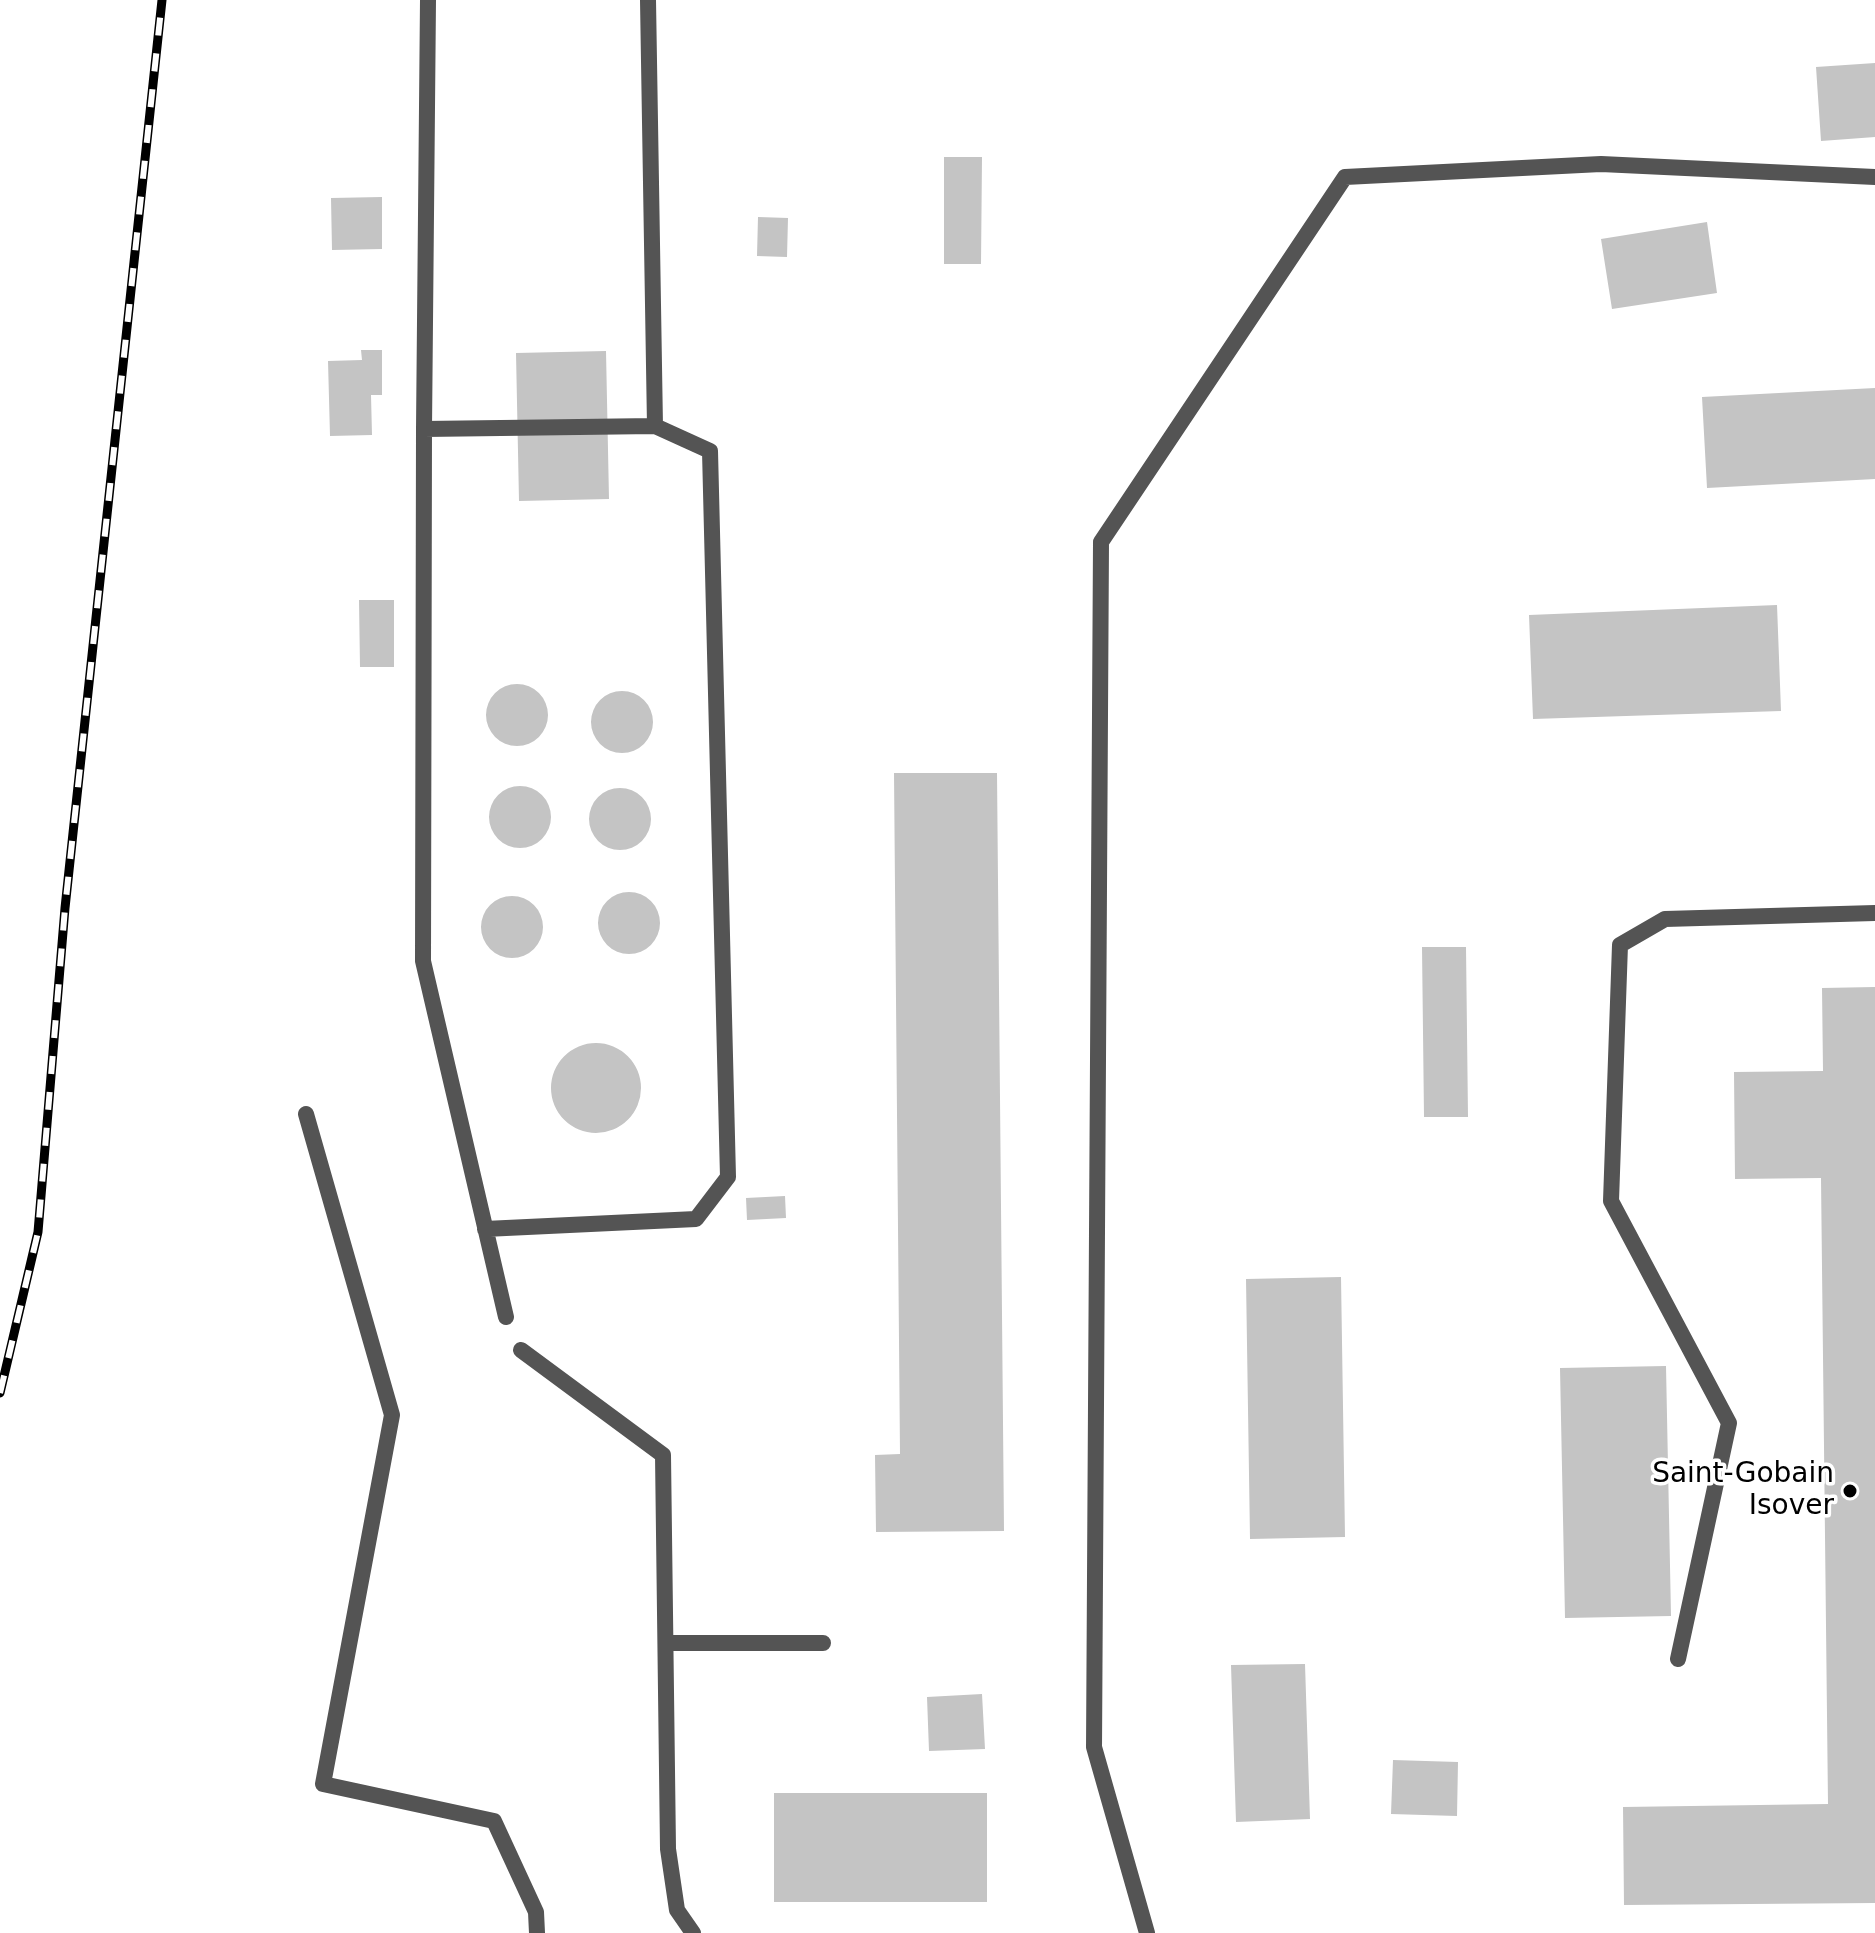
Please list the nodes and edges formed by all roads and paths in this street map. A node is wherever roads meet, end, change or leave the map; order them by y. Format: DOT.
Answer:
graph roads {
  1 [pos="428,0"];
  2 [pos="648,0"];
  3 [pos="1875,177"];
  4 [pos="655,426"];
  5 [pos="424,429"];
  6 [pos="1875,913"];
  7 [pos="306,1114"];
  8 [pos="485,1229"];
  9 [pos="506,1317"];
  10 [pos="521,1350"];
  11 [pos="666,1643"];
  12 [pos="823,1643"];
  13 [pos="1678,1659"];
  14 [pos="537,1933"];
  15 [pos="693,1933"];
  16 [pos="1147,1933"];
  1 -- 5 [label="lane"];
  2 -- 4 [label="lane"];
  3 -- 16 [label="lane"];
  4 -- 5 [label="lane"];
  4 -- 8 [label="lane"];
  5 -- 8 [label="lane"];
  6 -- 13 [label="lane"];
  7 -- 14 [label="lane"];
  8 -- 9 [label="lane"];
  10 -- 11 [label="lane"];
  11 -- 12 [label="lane"];
  11 -- 15 [label="lane"];
}
